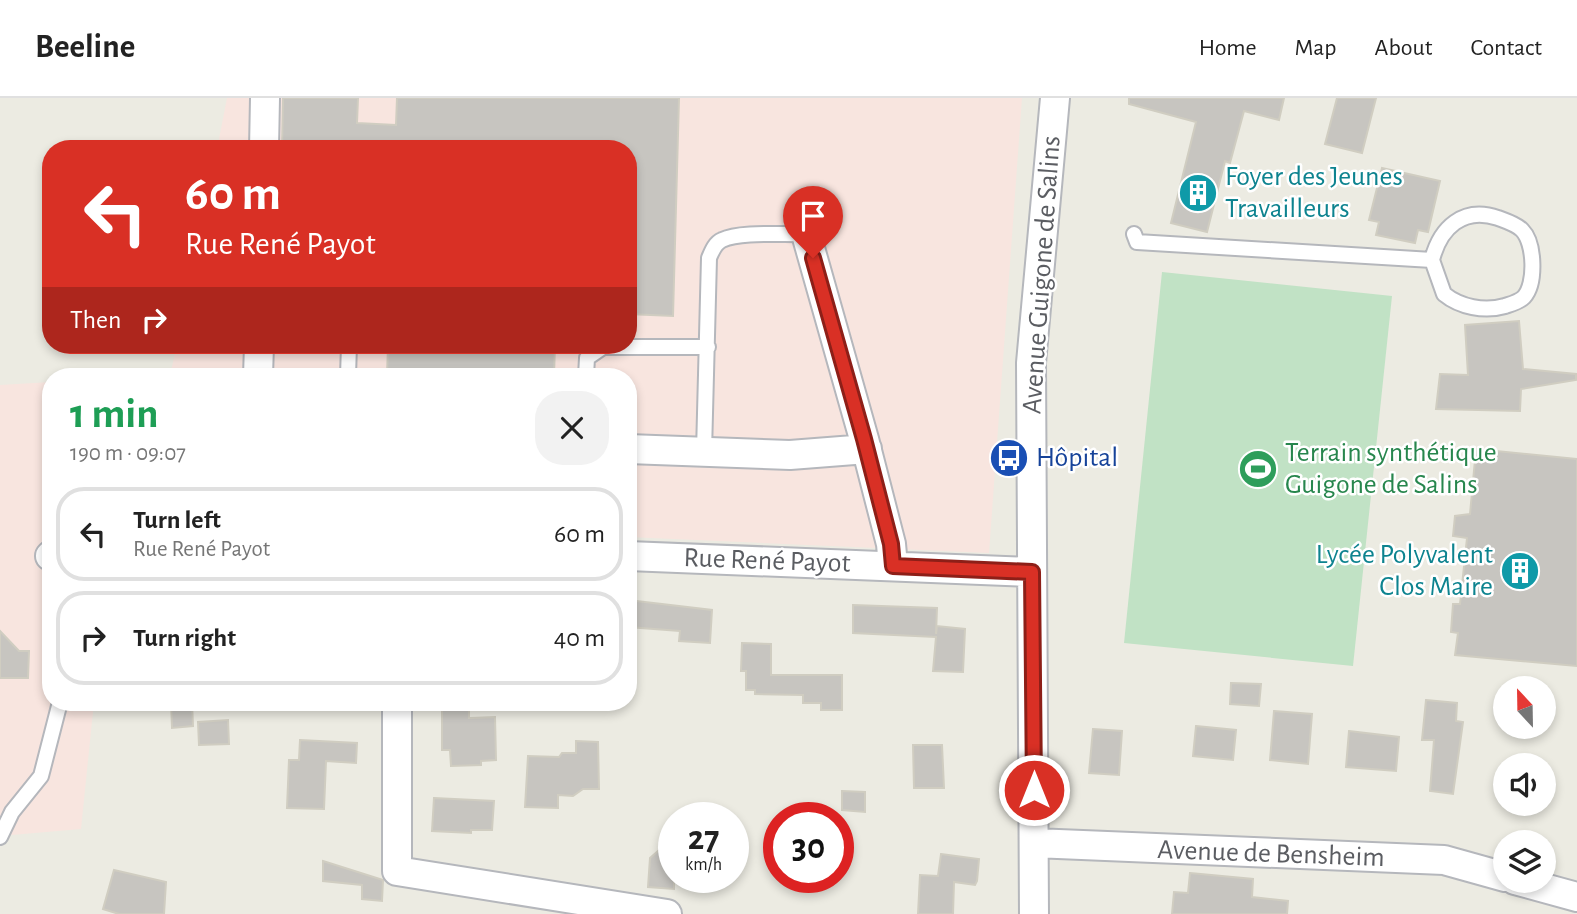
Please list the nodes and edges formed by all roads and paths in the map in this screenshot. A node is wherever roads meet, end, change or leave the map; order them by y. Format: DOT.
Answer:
graph roads {
  1 [pos="265,98"];
  2 [pos="1055,98"];
  3 [pos="264,140"];
  4 [pos="806,234"];
  5 [pos="1134,234"];
  6 [pos="1432,260"];
  7 [pos="637,347"];
  8 [pos="708,347"];
  9 [pos="637,449"];
  10 [pos="867,449"];
  11 [pos="704,452"];
  12 [pos="637,556"];
  13 [pos="893,566"];
  14 [pos="1032,572"];
  15 [pos="59,711"];
  16 [pos="397,711"];
  17 [pos="0,837"];
  18 [pos="1034,843"];
  19 [pos="1493,874"];
  20 [pos="1556,891"];
  21 [pos="1577,897"];
  22 [pos="667,914"];
  23 [pos="1034,914"];
  1 -- 3 [label="street"];
  2 -- 14 [label="street, Avenue Guigone de Salins"];
  4 -- 8 [label="lane"];
  4 -- 10 [label="street"];
  5 -- 6 [label="lane"];
  6 -- 6 [label="lane"];
  7 -- 8 [label="lane"];
  8 -- 11 [label="lane"];
  9 -- 11 [label="street"];
  10 -- 11 [label="street"];
  10 -- 13 [label="street"];
  12 -- 13 [label="street, Rue René Payot"];
  13 -- 14 [label="street, Rue René Payot"];
  14 -- 18 [label="street, Avenue Guigone de Salins"];
  15 -- 17 [label="lane"];
  16 -- 22 [label="street"];
  18 -- 19 [label="street, Avenue de Bensheim"];
  18 -- 23 [label="street, Avenue Guigone de Salins"];
  20 -- 21 [label="street"];
}
